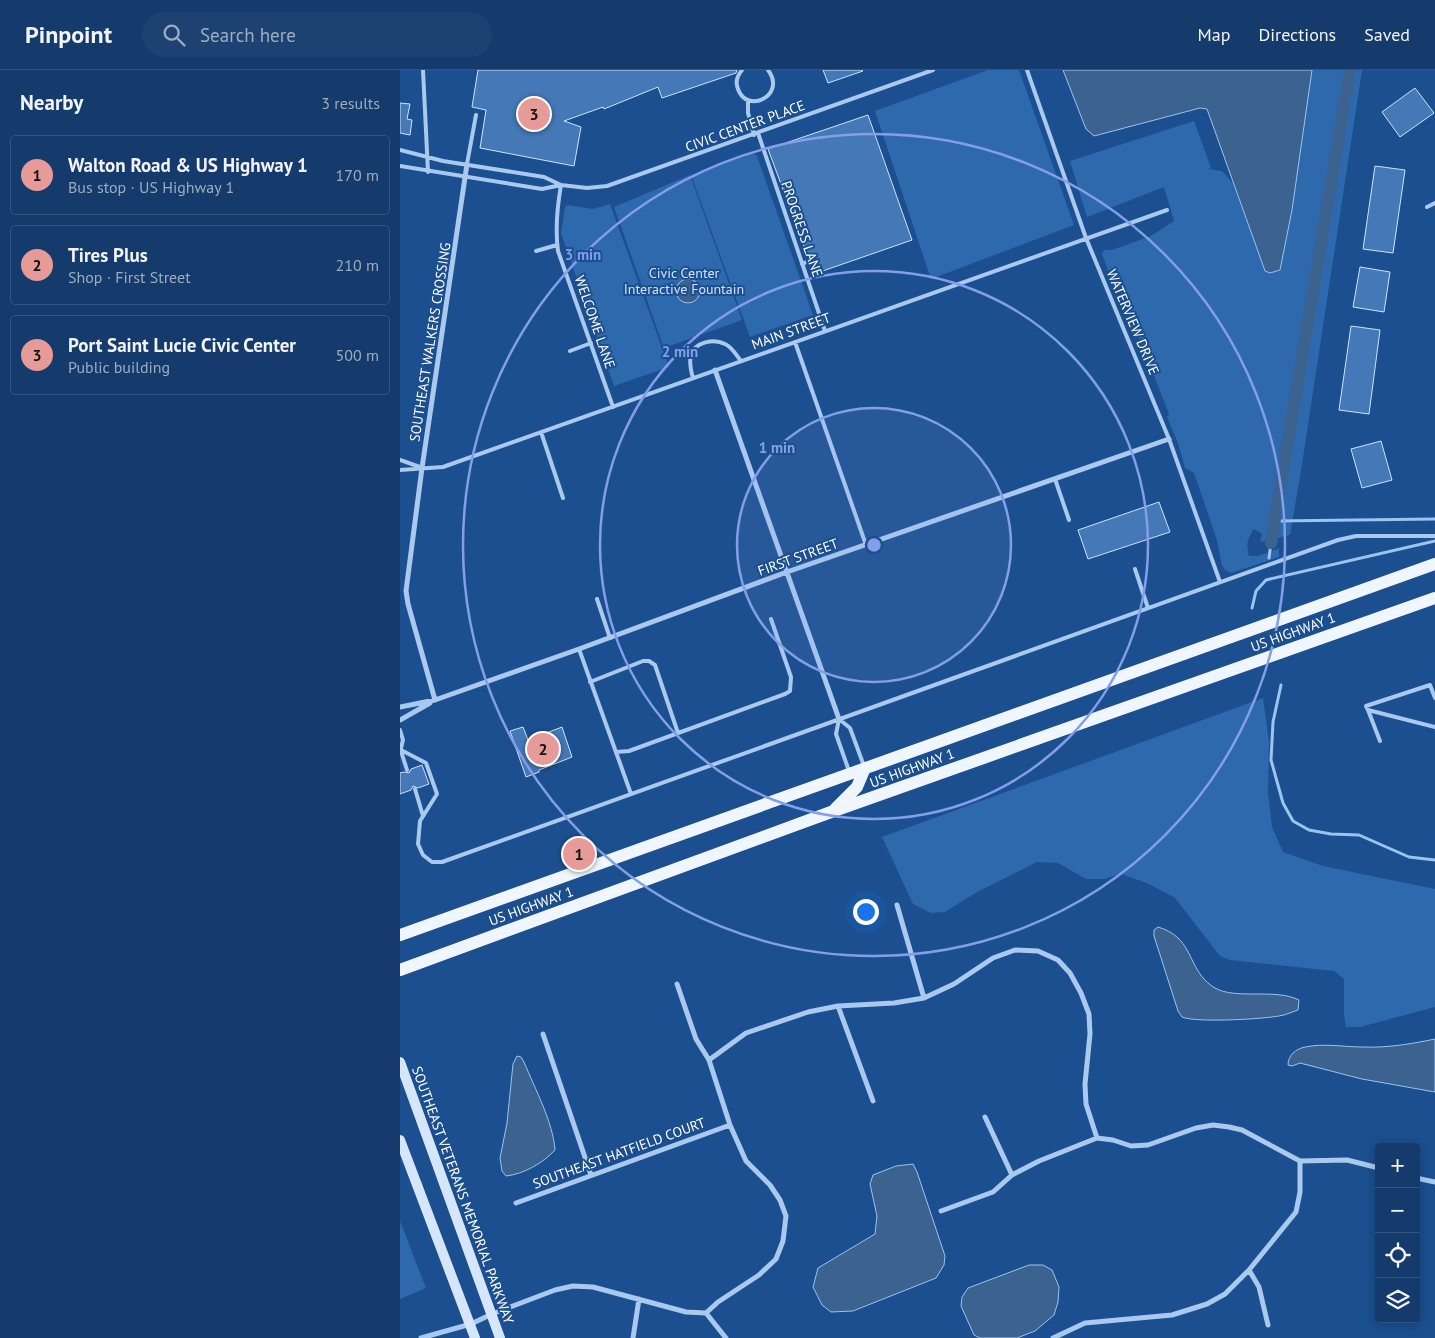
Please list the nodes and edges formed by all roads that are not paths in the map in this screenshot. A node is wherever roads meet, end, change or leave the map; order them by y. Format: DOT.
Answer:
graph roads {
  1 [pos="423,70"];
  2 [pos="742,70"];
  3 [pos="768,70"];
  4 [pos="933,70"];
  5 [pos="1027,70"];
  6 [pos="748,100"];
  7 [pos="476,115"];
  8 [pos="756,134"];
  9 [pos="400,150"];
  10 [pos="428,156"];
  11 [pos="467,164"];
  12 [pos="400,166"];
  13 [pos="776,171"];
  14 [pos="428,172"];
  15 [pos="772,173"];
  16 [pos="466,178"];
  17 [pos="561,186"];
  18 [pos="1435,203"];
  19 [pos="1427,207"];
  20 [pos="1167,210"];
  21 [pos="1086,238"];
  22 [pos="557,245"];
  23 [pos="536,251"];
  24 [pos="809,261"];
  25 [pos="802,264"];
  26 [pos="825,332"];
  27 [pos="795,342"];
  28 [pos="591,344"];
  29 [pos="570,351"];
  30 [pos="741,361"];
  31 [pos="715,370"];
  32 [pos="693,378"];
  33 [pos="613,407"];
  34 [pos="540,432"];
  35 [pos="1170,439"];
  36 [pos="400,460"];
  37 [pos="422,468"];
  38 [pos="400,470"];
  39 [pos="1055,479"];
  40 [pos="563,498"];
  41 [pos="1069,520"];
  42 [pos="1435,536"];
  43 [pos="866,545"];
  44 [pos="1435,564"];
  45 [pos="1135,569"];
  46 [pos="787,572"];
  47 [pos="1220,582"];
  48 [pos="1435,598"];
  49 [pos="597,599"];
  50 [pos="1148,608"];
  51 [pos="771,619"];
  52 [pos="610,638"];
  53 [pos="579,649"];
  54 [pos="590,682"];
  55 [pos="1435,698"];
  56 [pos="435,700"];
  57 [pos="400,707"];
  58 [pos="1368,710"];
  59 [pos="839,719"];
  60 [pos="400,720"];
  61 [pos="1435,727"];
  62 [pos="400,730"];
  63 [pos="678,733"];
  64 [pos="1380,741"];
  65 [pos="401,749"];
  66 [pos="616,752"];
  67 [pos="864,768"];
  68 [pos="407,770"];
  69 [pos="850,774"];
  70 [pos="415,789"];
  71 [pos="631,794"];
  72 [pos="831,812"];
  73 [pos="423,816"];
  74 [pos="897,905"];
  75 [pos="400,935"];
  76 [pos="400,970"];
  77 [pos="677,984"];
  78 [pos="924,998"];
  79 [pos="838,1006"];
  80 [pos="543,1034"];
  81 [pos="709,1060"];
  82 [pos="400,1062"];
  83 [pos="873,1101"];
  84 [pos="985,1117"];
  85 [pos="730,1125"];
  86 [pos="1097,1138"];
  87 [pos="400,1140"];
  88 [pos="1300,1161"];
  89 [pos="1375,1167"];
  90 [pos="592,1174"];
  91 [pos="1012,1175"];
  92 [pos="1420,1179"];
  93 [pos="1435,1182"];
  94 [pos="516,1202"];
  95 [pos="940,1211"];
  96 [pos="1249,1270"];
  97 [pos="639,1299"];
  98 [pos="706,1313"];
  99 [pos="492,1314"];
  100 [pos="470,1324"];
  101 [pos="1268,1325"];
  102 [pos="420,1338"];
  103 [pos="475,1338"];
  104 [pos="500,1338"];
  105 [pos="633,1338"];
  106 [pos="726,1338"];
  107 [pos="1053,1338"];
  1 -- 10 [label="lane"];
  2 -- 6 [label="lane"];
  3 -- 6 [label="lane"];
  4 -- 8 [label="lane, CIVIC CENTER PLACE"];
  5 -- 21 [label="lane, WATERVIEW DRIVE"];
  6 -- 8 [label="lane, PROGRESS LANE"];
  7 -- 11 [label="lane"];
  8 -- 15 [label="lane, PROGRESS LANE"];
  8 -- 17 [label="lane, CIVIC CENTER PLACE"];
  9 -- 10 [label="lane, CIVIC CENTER PLACE"];
  10 -- 11 [label="lane, CIVIC CENTER PLACE"];
  10 -- 14 [label="lane"];
  11 -- 16 [label="street, SOUTHEAST WALKERS CROSSING"];
  11 -- 17 [label="lane, CIVIC CENTER PLACE"];
  12 -- 14 [label="lane, CIVIC CENTER PLACE"];
  13 -- 15 [label="lane"];
  14 -- 16 [label="lane, CIVIC CENTER PLACE"];
  15 -- 25 [label="lane, PROGRESS LANE"];
  16 -- 17 [label="lane, CIVIC CENTER PLACE"];
  16 -- 37 [label="street, SOUTHEAST WALKERS CROSSING"];
  17 -- 22 [label="lane, WELCOME LANE"];
  18 -- 19 [label="lane"];
  20 -- 21 [label="lane, MAIN STREET"];
  21 -- 26 [label="lane, MAIN STREET"];
  21 -- 35 [label="lane, WATERVIEW DRIVE"];
  22 -- 23 [label="lane"];
  22 -- 28 [label="lane, WELCOME LANE"];
  24 -- 25 [label="lane"];
  25 -- 26 [label="lane, PROGRESS LANE"];
  26 -- 27 [label="lane, MAIN STREET"];
  27 -- 30 [label="lane, MAIN STREET"];
  27 -- 43 [label="lane"];
  28 -- 29 [label="lane"];
  28 -- 33 [label="lane, WELCOME LANE"];
  30 -- 31 [label="lane, MAIN STREET"];
  30 -- 32 [label="lane"];
  31 -- 32 [label="lane, MAIN STREET"];
  31 -- 46 [label="street"];
  32 -- 33 [label="lane, MAIN STREET"];
  33 -- 34 [label="lane, MAIN STREET"];
  34 -- 37 [label="lane, MAIN STREET"];
  34 -- 40 [label="lane"];
  35 -- 39 [label="street, FIRST STREET"];
  35 -- 47 [label="lane, WATERVIEW DRIVE"];
  36 -- 37 [label="lane, MAIN STREET"];
  37 -- 38 [label="lane, MAIN STREET"];
  37 -- 56 [label="street, SOUTHEAST WALKERS CROSSING"];
  39 -- 41 [label="lane"];
  39 -- 43 [label="street, FIRST STREET"];
  42 -- 47 [label="lane"];
  43 -- 46 [label="street, FIRST STREET"];
  44 -- 67 [label="main road, US HIGHWAY 1"];
  45 -- 50 [label="lane"];
  46 -- 52 [label="street, FIRST STREET"];
  46 -- 59 [label="street"];
  47 -- 50 [label="lane"];
  48 -- 72 [label="main road, US HIGHWAY 1"];
  49 -- 52 [label="lane"];
  50 -- 59 [label="lane"];
  51 -- 63 [label="lane"];
  52 -- 53 [label="street, FIRST STREET"];
  53 -- 54 [label="lane"];
  53 -- 56 [label="street, FIRST STREET"];
  54 -- 63 [label="lane"];
  54 -- 66 [label="lane"];
  55 -- 58 [label="lane"];
  56 -- 57 [label="street, FIRST STREET"];
  56 -- 60 [label="street, FIRST STREET"];
  58 -- 61 [label="lane"];
  58 -- 64 [label="lane"];
  59 -- 67 [label="lane"];
  59 -- 69 [label="lane"];
  59 -- 71 [label="lane"];
  62 -- 65 [label="lane"];
  63 -- 66 [label="lane"];
  65 -- 68 [label="lane"];
  65 -- 73 [label="lane"];
  66 -- 71 [label="lane"];
  67 -- 69 [label="main road, US HIGHWAY 1"];
  67 -- 72 [label="main road"];
  69 -- 75 [label="main road, US HIGHWAY 1"];
  70 -- 73 [label="lane"];
  71 -- 73 [label="lane"];
  72 -- 76 [label="main road, US HIGHWAY 1"];
  74 -- 78 [label="street"];
  77 -- 81 [label="street"];
  78 -- 79 [label="street"];
  78 -- 86 [label="street"];
  79 -- 81 [label="street"];
  79 -- 83 [label="street"];
  80 -- 90 [label="street"];
  81 -- 85 [label="street"];
  82 -- 99 [label="main road, SOUTHEAST VETERANS MEMORIAL PARKWAY"];
  84 -- 91 [label="street"];
  85 -- 90 [label="street, SOUTHEAST HATFIELD COURT"];
  85 -- 98 [label="street"];
  86 -- 88 [label="street"];
  86 -- 91 [label="street"];
  87 -- 100 [label="main road"];
  88 -- 89 [label="street"];
  88 -- 96 [label="street"];
  90 -- 94 [label="street, SOUTHEAST HATFIELD COURT"];
  91 -- 95 [label="street"];
  92 -- 93 [label="street"];
  96 -- 101 [label="street"];
  96 -- 107 [label="street"];
  97 -- 98 [label="street"];
  97 -- 99 [label="street"];
  97 -- 105 [label="street"];
  98 -- 106 [label="street"];
  99 -- 100 [label="street"];
  99 -- 104 [label="main road, SOUTHEAST VETERANS MEMORIAL PARKWAY"];
  100 -- 102 [label="street"];
  100 -- 103 [label="main road"];
}
